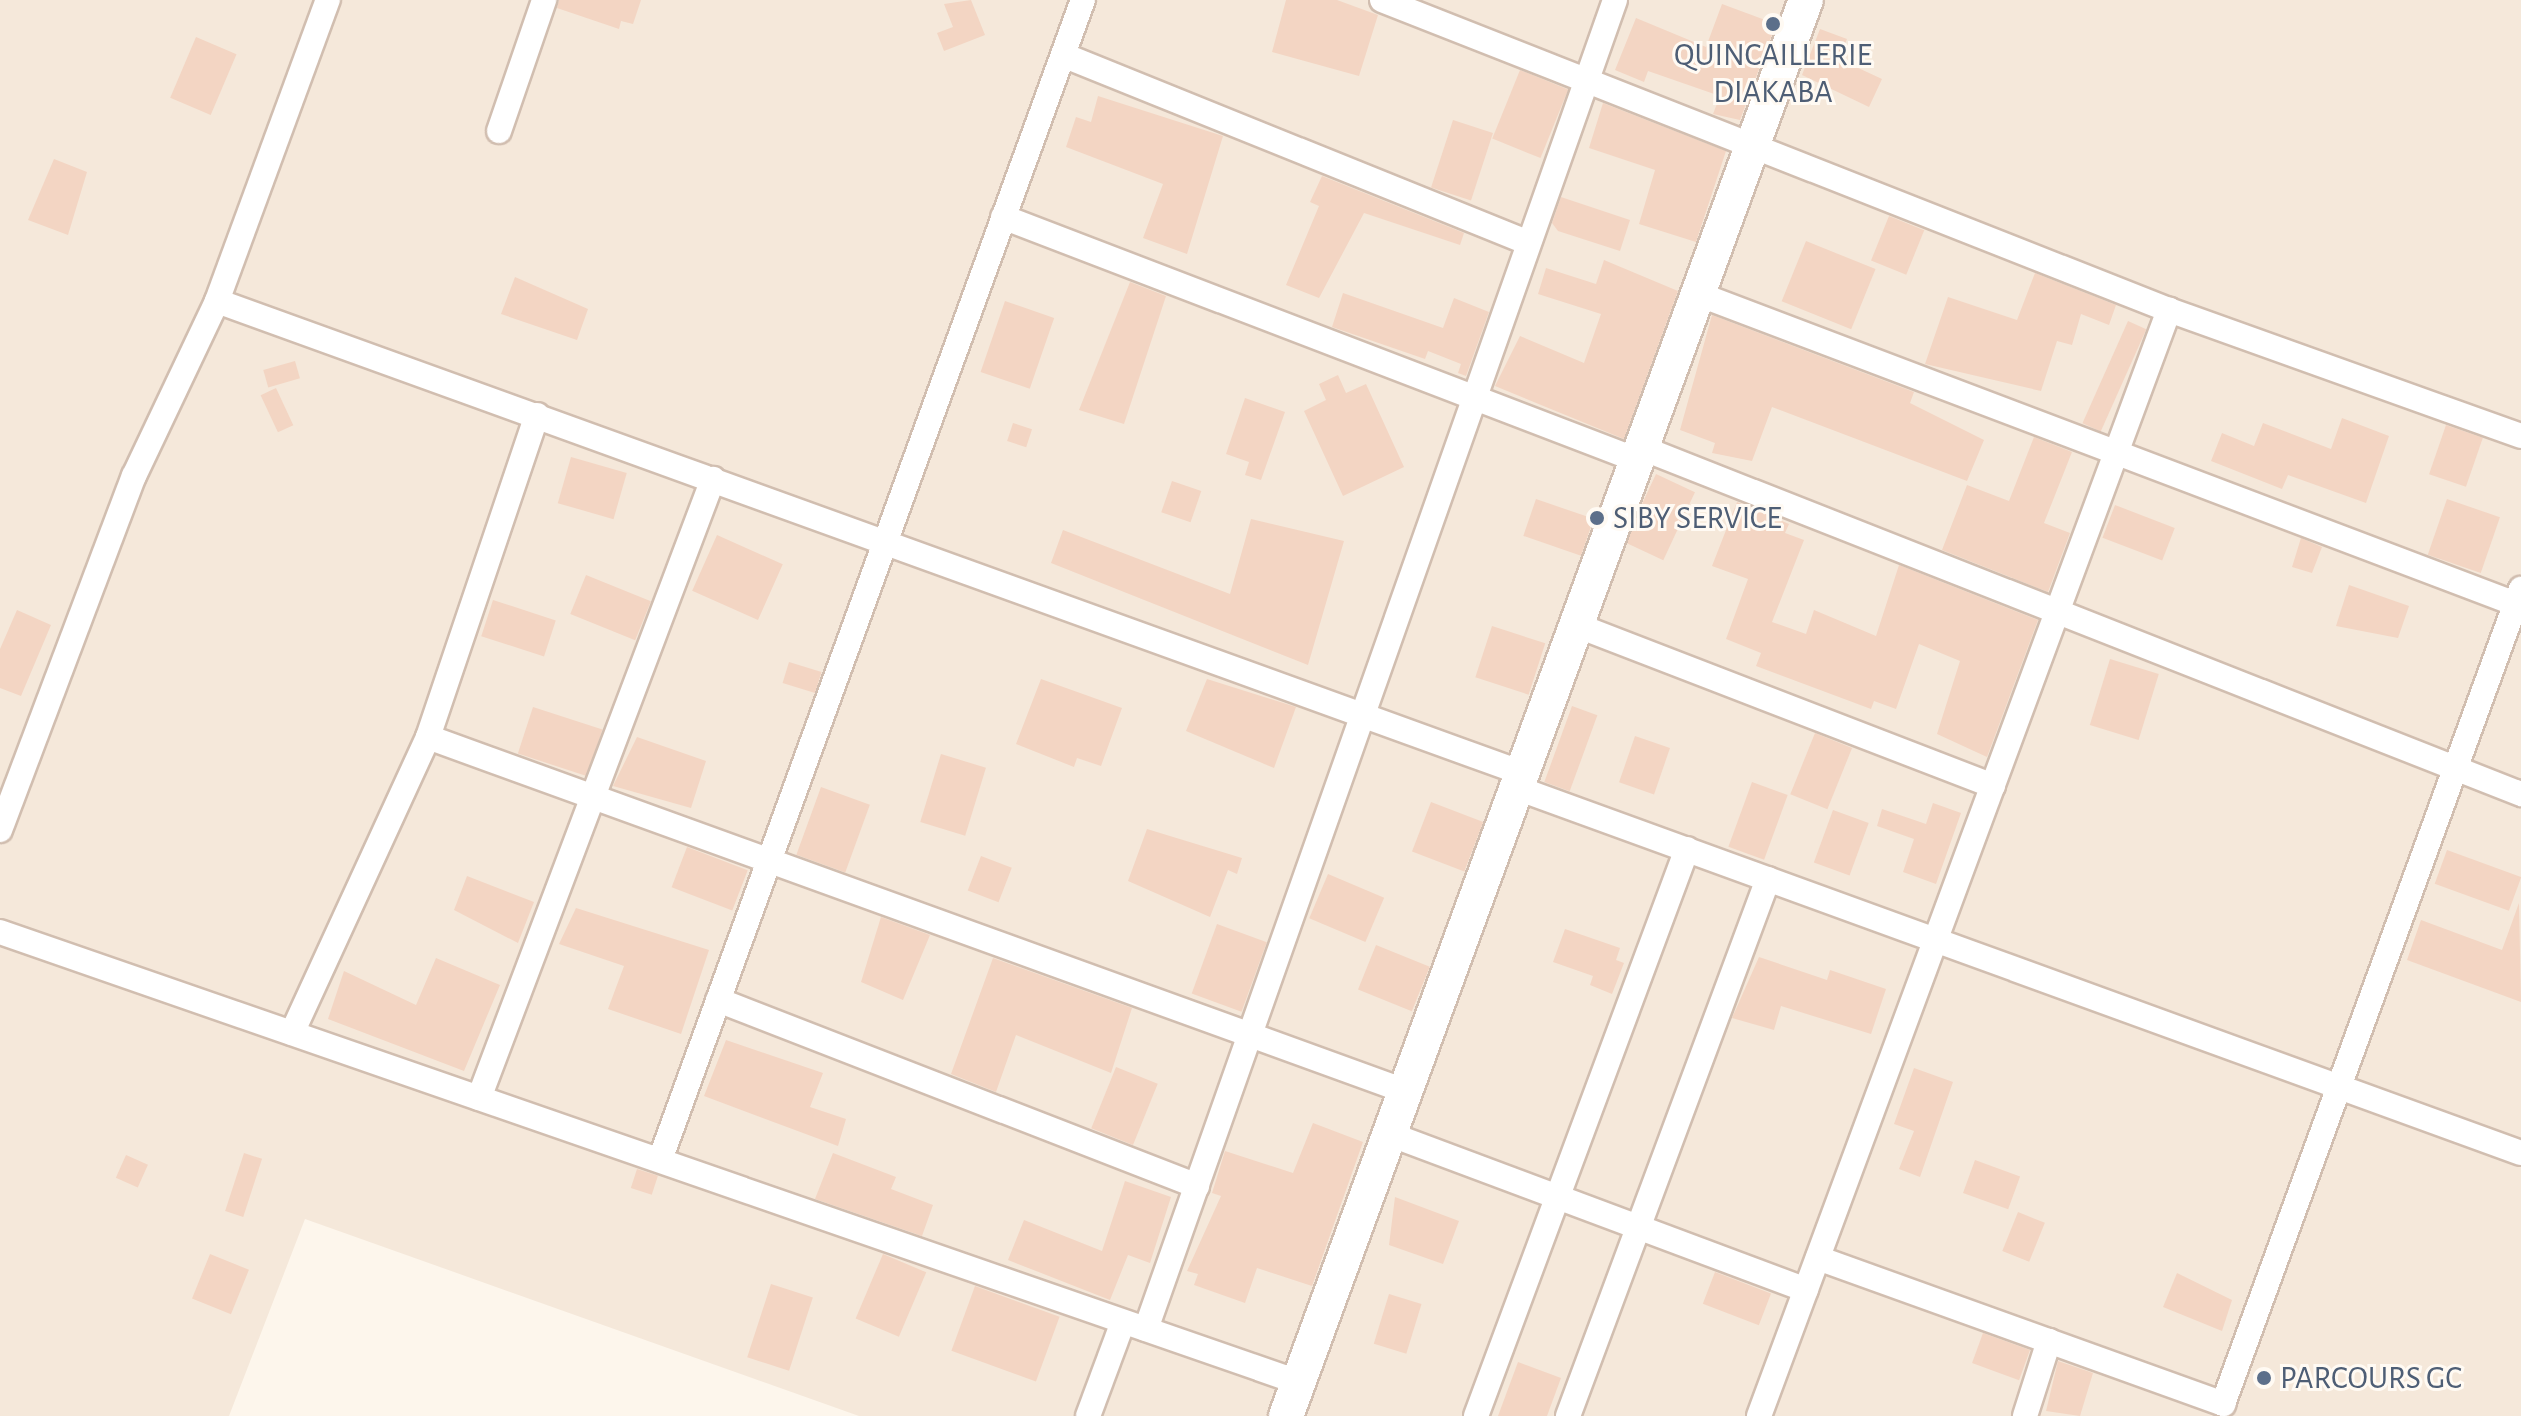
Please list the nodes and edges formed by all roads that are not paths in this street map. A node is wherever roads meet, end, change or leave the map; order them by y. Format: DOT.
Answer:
graph roads {
  1 [pos="544,0"];
  2 [pos="1083,0"];
  3 [pos="1382,0"];
  4 [pos="1615,0"];
  5 [pos="1806,0"];
  6 [pos="325,1"];
  7 [pos="1063,55"];
  8 [pos="1588,78"];
  9 [pos="499,131"];
  10 [pos="1754,142"];
  11 [pos="1003,217"];
  12 [pos="1529,243"];
  13 [pos="1698,294"];
  14 [pos="217,301"];
  15 [pos="2169,310"];
  16 [pos="1475,397"];
  17 [pos="537,415"];
  18 [pos="2521,436"];
  19 [pos="2117,452"];
  20 [pos="1640,454"];
  21 [pos="713,479"];
  22 [pos="885,541"];
  23 [pos="2518,596"];
  24 [pos="2058,612"];
  25 [pos="1576,625"];
  26 [pos="1363,715"];
  27 [pos="428,737"];
  28 [pos="2456,769"];
  29 [pos="1519,780"];
  30 [pos="1993,786"];
  31 [pos="2521,794"];
  32 [pos="593,797"];
  33 [pos="0,830"];
  34 [pos="1687,849"];
  35 [pos="769,861"];
  36 [pos="1768,879"];
  37 [pos="0,932"];
  38 [pos="1936,940"];
  39 [pos="718,1000"];
  40 [pos="292,1033"];
  41 [pos="1250,1035"];
  42 [pos="2339,1087"];
  43 [pos="1405,1091"];
  44 [pos="479,1098"];
  45 [pos="1389,1134"];
  46 [pos="2521,1153"];
  47 [pos="660,1160"];
  48 [pos="1197,1186"];
  49 [pos="1558,1197"];
  50 [pos="1638,1227"];
  51 [pos="1818,1258"];
  52 [pos="1806,1290"];
  53 [pos="1135,1326"];
  54 [pos="2049,1341"];
  55 [pos="1298,1382"];
  56 [pos="2202,1407"];
  57 [pos="1088,1416"];
  58 [pos="1286,1416"];
  59 [pos="1476,1416"];
  60 [pos="1568,1416"];
  61 [pos="1759,1416"];
  62 [pos="2025,1416"];
  1 -- 9 [label="street"];
  2 -- 7 [label="street"];
  3 -- 8 [label="street"];
  4 -- 8 [label="street"];
  5 -- 10 [label="street"];
  6 -- 14 [label="street"];
  7 -- 11 [label="street"];
  7 -- 12 [label="street"];
  8 -- 10 [label="street"];
  8 -- 12 [label="street"];
  10 -- 13 [label="street"];
  10 -- 15 [label="street"];
  11 -- 16 [label="street"];
  11 -- 22 [label="street"];
  12 -- 16 [label="street"];
  13 -- 19 [label="street"];
  13 -- 20 [label="street"];
  14 -- 17 [label="street"];
  14 -- 33 [label="street"];
  15 -- 18 [label="street"];
  15 -- 19 [label="street"];
  16 -- 20 [label="street"];
  16 -- 26 [label="street"];
  17 -- 21 [label="street"];
  17 -- 27 [label="street"];
  19 -- 23 [label="street"];
  19 -- 24 [label="street"];
  20 -- 24 [label="street"];
  20 -- 25 [label="street"];
  21 -- 22 [label="street"];
  21 -- 32 [label="street"];
  22 -- 26 [label="street"];
  22 -- 35 [label="street"];
  23 -- 28 [label="street"];
  24 -- 28 [label="street"];
  24 -- 30 [label="street"];
  25 -- 29 [label="street"];
  25 -- 30 [label="street"];
  26 -- 29 [label="street"];
  26 -- 41 [label="street"];
  27 -- 32 [label="street"];
  27 -- 40 [label="street"];
  28 -- 31 [label="street"];
  28 -- 42 [label="street"];
  29 -- 34 [label="street"];
  29 -- 43 [label="street"];
  30 -- 38 [label="street"];
  32 -- 35 [label="street"];
  32 -- 44 [label="street"];
  34 -- 36 [label="street"];
  34 -- 49 [label="street"];
  35 -- 39 [label="street"];
  35 -- 41 [label="street"];
  36 -- 38 [label="street"];
  36 -- 50 [label="street"];
  37 -- 40 [label="street"];
  38 -- 42 [label="street"];
  38 -- 51 [label="street"];
  39 -- 47 [label="street"];
  39 -- 48 [label="street"];
  40 -- 44 [label="street"];
  41 -- 43 [label="street"];
  41 -- 48 [label="street"];
  42 -- 46 [label="street"];
  42 -- 56 [label="street"];
  43 -- 45 [label="street"];
  44 -- 47 [label="street"];
  45 -- 49 [label="street"];
  45 -- 55 [label="street"];
  47 -- 53 [label="street"];
  48 -- 53 [label="street"];
  49 -- 50 [label="street"];
  49 -- 59 [label="street"];
  50 -- 52 [label="street"];
  50 -- 60 [label="street"];
  51 -- 52 [label="street"];
  51 -- 54 [label="street"];
  52 -- 61 [label="street"];
  53 -- 55 [label="street"];
  53 -- 57 [label="street"];
  54 -- 56 [label="street"];
  54 -- 62 [label="street"];
  55 -- 58 [label="street"];
}
